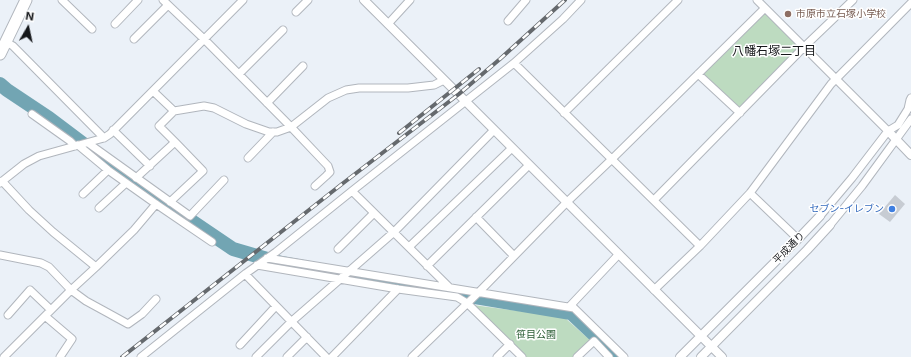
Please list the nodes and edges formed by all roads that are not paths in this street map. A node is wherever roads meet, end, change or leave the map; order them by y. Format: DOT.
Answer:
graph roads {
  1 [pos="26,0"];
  2 [pos="62,0"];
  3 [pos="138,0"];
  4 [pos="242,0"];
  5 [pos="308,0"];
  6 [pos="364,0"];
  7 [pos="410,0"];
  8 [pos="526,0"];
  9 [pos="581,0"];
  10 [pos="678,0"];
  11 [pos="757,0"];
  12 [pos="853,0"];
  13 [pos="165,2"];
  14 [pos="911,3"];
  15 [pos="765,8"];
  16 [pos="296,12"];
  17 [pos="508,21"];
  18 [pos="115,24"];
  19 [pos="388,24"];
  20 [pos="92,28"];
  21 [pos="283,30"];
  22 [pos="134,39"];
  23 [pos="204,39"];
  24 [pos="6,42"];
  25 [pos="804,47"];
  26 [pos="0,54"];
  27 [pos="514,63"];
  28 [pos="303,66"];
  29 [pos="239,74"];
  30 [pos="698,74"];
  31 [pos="444,80"];
  32 [pos="837,80"];
  33 [pos="153,91"];
  34 [pos="911,98"];
  35 [pos="466,101"];
  36 [pos="267,103"];
  37 [pos="174,111"];
  38 [pos="564,112"];
  39 [pos="740,113"];
  40 [pos="32,114"];
  41 [pos="911,120"];
  42 [pos="291,127"];
  43 [pos="114,130"];
  44 [pos="494,130"];
  45 [pos="888,131"];
  46 [pos="273,132"];
  47 [pos="104,138"];
  48 [pos="896,140"];
  49 [pos="175,142"];
  50 [pos="87,143"];
  51 [pos="77,146"];
  52 [pos="512,148"];
  53 [pos="911,155"];
  54 [pos="248,158"];
  55 [pos="612,159"];
  56 [pos="529,164"];
  57 [pos="150,166"];
  58 [pos="108,170"];
  59 [pos="136,178"];
  60 [pos="224,180"];
  61 [pos="1,182"];
  62 [pos="126,183"];
  63 [pos="315,186"];
  64 [pos="352,191"];
  65 [pos="750,193"];
  66 [pos="83,194"];
  67 [pos="654,200"];
  68 [pos="170,202"];
  69 [pos="566,202"];
  70 [pos="156,204"];
  71 [pos="99,208"];
  72 [pos="374,213"];
  73 [pos="820,216"];
  74 [pos="476,217"];
  75 [pos="830,225"];
  76 [pos="394,232"];
  77 [pos="798,239"];
  78 [pos="212,242"];
  79 [pos="700,246"];
  80 [pos="409,247"];
  81 [pos="338,249"];
  82 [pos="619,254"];
  83 [pos="0,255"];
  84 [pos="514,256"];
  85 [pos="267,258"];
  86 [pos="257,265"];
  87 [pos="428,266"];
  88 [pos="96,267"];
  89 [pos="350,271"];
  90 [pos="245,274"];
  91 [pos="339,280"];
  92 [pos="449,287"];
  93 [pos="398,289"];
  94 [pos="71,290"];
  95 [pos="654,290"];
  96 [pos="478,293"];
  97 [pos="156,298"];
  98 [pos="467,303"];
  99 [pos="276,306"];
  100 [pos="569,307"];
  101 [pos="51,310"];
  102 [pos="8,316"];
  103 [pos="45,316"];
  104 [pos="291,322"];
  105 [pos="701,336"];
  106 [pos="307,337"];
  107 [pos="510,344"];
  108 [pos="240,345"];
  109 [pos="711,347"];
  110 [pos="3,355"];
  111 [pos="60,357"];
  112 [pos="141,357"];
  113 [pos="256,357"];
  114 [pos="287,357"];
  115 [pos="326,357"];
  116 [pos="332,357"];
  117 [pos="412,357"];
  118 [pos="498,357"];
  119 [pos="522,357"];
  120 [pos="577,357"];
  121 [pos="609,357"];
  122 [pos="624,357"];
  123 [pos="680,357"];
  124 [pos="701,357"];
  125 [pos="722,357"];
  1 -- 24 [label="main road"];
  2 -- 20 [label="street"];
  3 -- 18 [label="street"];
  4 -- 23 [label="street"];
  5 -- 16 [label="street"];
  6 -- 19 [label="street"];
  7 -- 19 [label="street"];
  8 -- 17 [label="street"];
  9 -- 27 [label="street"];
  10 -- 38 [label="street"];
  11 -- 15 [label="street"];
  12 -- 25 [label="street"];
  13 -- 22 [label="street"];
  13 -- 23 [label="street"];
  14 -- 32 [label="street"];
  15 -- 25 [label="street"];
  15 -- 30 [label="street"];
  19 -- 31 [label="street"];
  21 -- 29 [label="street"];
  23 -- 29 [label="street"];
  23 -- 33 [label="street"];
  24 -- 26 [label="main road"];
  24 -- 47 [label="street"];
  25 -- 32 [label="street"];
  25 -- 39 [label="street"];
  27 -- 35 [label="street"];
  27 -- 38 [label="street"];
  28 -- 36 [label="street"];
  29 -- 36 [label="street"];
  30 -- 39 [label="street"];
  30 -- 55 [label="street"];
  31 -- 35 [label="street"];
  31 -- 42 [label="street"];
  32 -- 45 [label="street"];
  32 -- 65 [label="street"];
  33 -- 37 [label="street"];
  33 -- 43 [label="street"];
  34 -- 45 [label="street, 平成通り"];
  35 -- 44 [label="street"];
  35 -- 64 [label="street"];
  36 -- 42 [label="street"];
  37 -- 46 [label="street"];
  37 -- 49 [label="street"];
  38 -- 55 [label="street"];
  39 -- 67 [label="street"];
  40 -- 51 [label="street"];
  41 -- 48 [label="street, 平成通り"];
  42 -- 46 [label="street"];
  42 -- 63 [label="street"];
  43 -- 47 [label="street"];
  43 -- 57 [label="street"];
  44 -- 52 [label="street"];
  44 -- 76 [label="street"];
  45 -- 48 [label="street"];
  45 -- 73 [label="street, 平成通り"];
  46 -- 54 [label="street"];
  47 -- 50 [label="street"];
  48 -- 53 [label="street"];
  48 -- 75 [label="street, 平成通り"];
  49 -- 57 [label="street"];
  49 -- 68 [label="street"];
  50 -- 51 [label="street"];
  50 -- 59 [label="street"];
  51 -- 58 [label="street"];
  51 -- 61 [label="street"];
  52 -- 56 [label="street"];
  52 -- 80 [label="street"];
  55 -- 67 [label="street"];
  55 -- 69 [label="street"];
  56 -- 69 [label="street"];
  56 -- 74 [label="street"];
  57 -- 59 [label="street"];
  58 -- 62 [label="street"];
  58 -- 66 [label="street"];
  59 -- 68 [label="street"];
  60 -- 68 [label="street"];
  61 -- 88 [label="street"];
  62 -- 70 [label="street"];
  62 -- 71 [label="street"];
  64 -- 72 [label="street"];
  64 -- 85 [label="street"];
  65 -- 77 [label="street"];
  65 -- 79 [label="street"];
  67 -- 79 [label="street"];
  69 -- 82 [label="street"];
  69 -- 84 [label="street"];
  70 -- 78 [label="street"];
  70 -- 88 [label="street"];
  72 -- 76 [label="street"];
  72 -- 81 [label="street"];
  73 -- 77 [label="street, 平成通り"];
  74 -- 84 [label="street"];
  74 -- 87 [label="street"];
  75 -- 109 [label="street, 平成通り"];
  76 -- 80 [label="street"];
  76 -- 89 [label="street"];
  77 -- 105 [label="street, 平成通り"];
  79 -- 95 [label="street"];
  80 -- 87 [label="street"];
  82 -- 95 [label="street"];
  82 -- 100 [label="street"];
  83 -- 94 [label="street"];
  84 -- 96 [label="street"];
  85 -- 86 [label="street"];
  85 -- 89 [label="street"];
  86 -- 90 [label="street"];
  86 -- 91 [label="street"];
  87 -- 92 [label="street"];
  88 -- 94 [label="street"];
  89 -- 91 [label="street"];
  89 -- 92 [label="street"];
  90 -- 99 [label="street"];
  90 -- 112 [label="street"];
  91 -- 93 [label="street"];
  91 -- 104 [label="street"];
  92 -- 96 [label="street"];
  93 -- 98 [label="street"];
  93 -- 116 [label="street"];
  94 -- 97 [label="street"];
  94 -- 101 [label="street"];
  95 -- 105 [label="street"];
  96 -- 98 [label="street"];
  96 -- 100 [label="street"];
  98 -- 107 [label="street"];
  98 -- 117 [label="street"];
  99 -- 104 [label="street"];
  99 -- 108 [label="street"];
  100 -- 122 [label="street"];
  101 -- 102 [label="street"];
  101 -- 103 [label="street"];
  103 -- 110 [label="street"];
  103 -- 111 [label="street"];
  104 -- 106 [label="street"];
  104 -- 113 [label="street"];
  105 -- 109 [label="street"];
  105 -- 123 [label="street, 平成通り"];
  106 -- 114 [label="street"];
  106 -- 115 [label="street"];
  107 -- 118 [label="street"];
  107 -- 119 [label="street"];
  109 -- 124 [label="street, 平成通り"];
  109 -- 125 [label="street"];
  120 -- 121 [label="street"];
}
